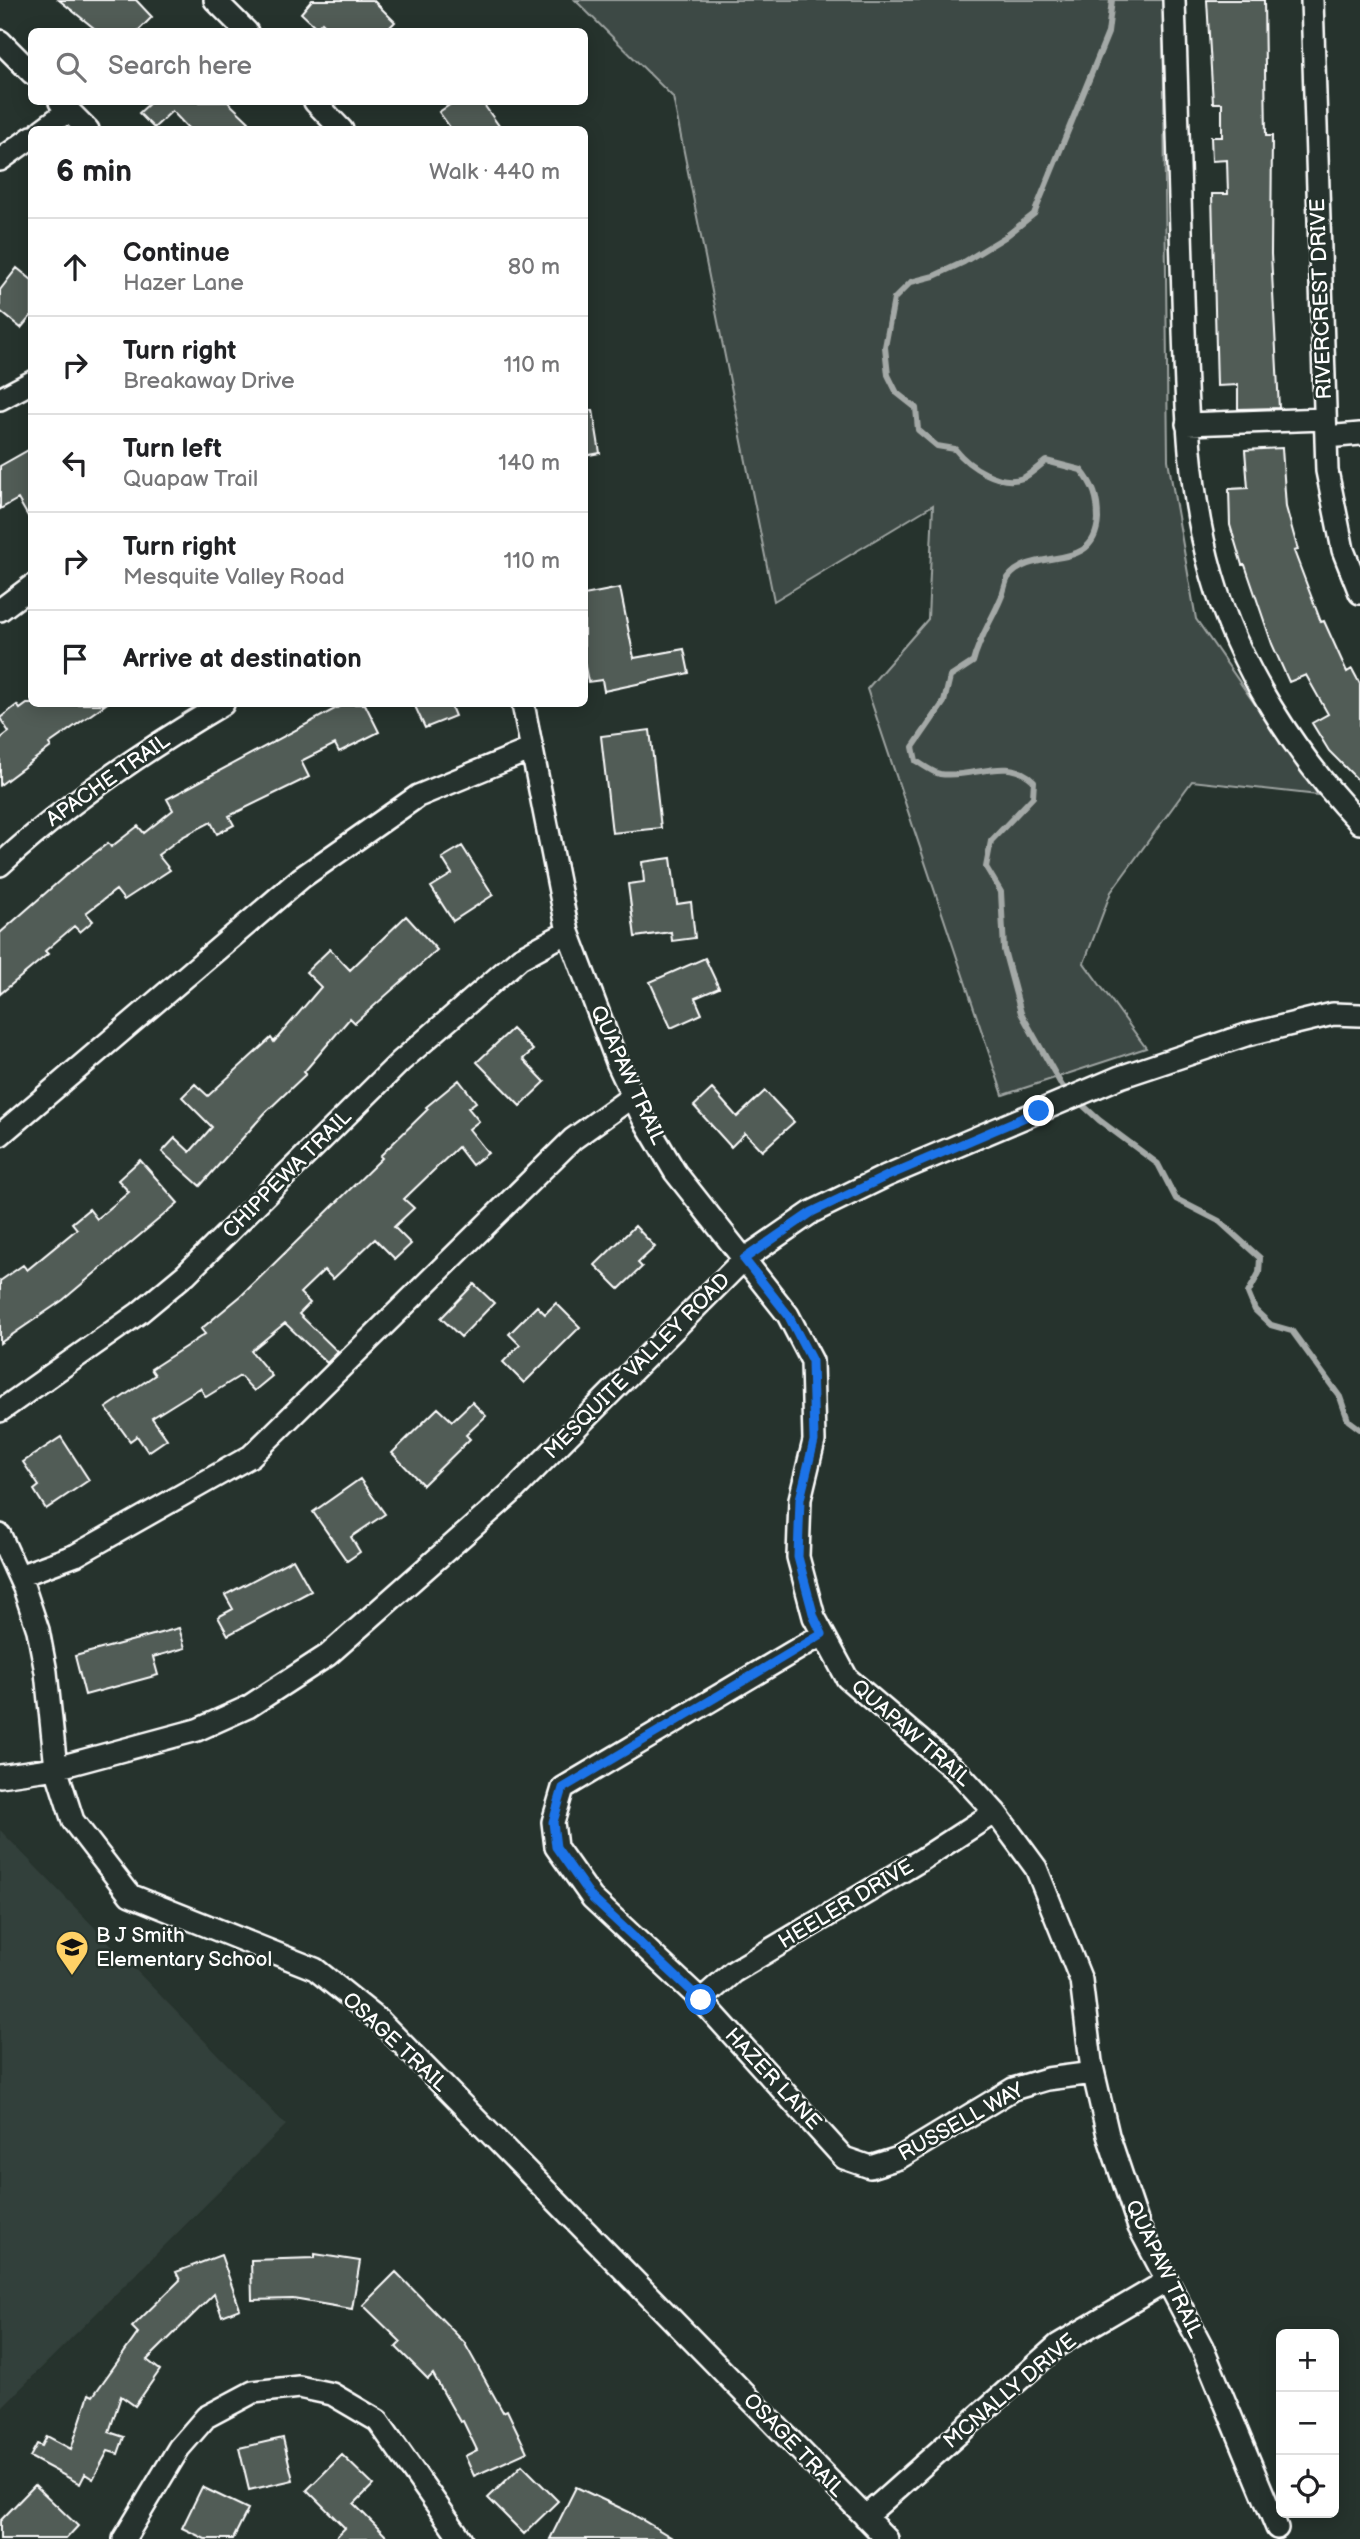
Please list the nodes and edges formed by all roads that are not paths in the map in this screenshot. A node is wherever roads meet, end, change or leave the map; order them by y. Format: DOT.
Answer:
graph roads {
  1 [pos="215,0"];
  2 [pos="1174,0"];
  3 [pos="1312,0"];
  4 [pos="243,28"];
  5 [pos="0,41"];
  6 [pos="28,69"];
  7 [pos="318,105"];
  8 [pos="64,106"];
  9 [pos="46,126"];
  10 [pos="84,126"];
  11 [pos="338,126"];
  12 [pos="28,140"];
  13 [pos="0,160"];
  14 [pos="28,384"];
  15 [pos="0,399"];
  16 [pos="1187,424"];
  17 [pos="1326,428"];
  18 [pos="1360,434"];
  19 [pos="28,589"];
  20 [pos="1360,593"];
  21 [pos="0,610"];
  22 [pos="218,707"];
  23 [pos="524,707"];
  24 [pos="532,749"];
  25 [pos="1360,823"];
  26 [pos="0,865"];
  27 [pos="568,932"];
  28 [pos="1360,1015"];
  29 [pos="632,1096"];
  30 [pos="0,1135"];
  31 [pos="744,1259"];
  32 [pos="0,1411"];
  33 [pos="0,1535"];
  34 [pos="19,1576"];
  35 [pos="822,1634"];
  36 [pos="56,1768"];
  37 [pos="0,1776"];
  38 [pos="995,1811"];
  39 [pos="701,2000"];
  40 [pos="1093,2073"];
  41 [pos="870,2167"];
  42 [pos="1167,2281"];
  43 [pos="865,2517"];
  44 [pos="1277,2528"];
  45 [pos="124,2539"];
  46 [pos="461,2539"];
  47 [pos="887,2539"];
  1 -- 4 [label="street"];
  2 -- 16 [label="street"];
  3 -- 17 [label="street, RIVERCREST DRIVE"];
  5 -- 6 [label="street"];
  7 -- 11 [label="street"];
  8 -- 9 [label="street"];
  8 -- 10 [label="street"];
  12 -- 13 [label="street"];
  14 -- 15 [label="street"];
  16 -- 17 [label="street"];
  16 -- 25 [label="street"];
  17 -- 18 [label="street"];
  17 -- 20 [label="street, RIVERCREST DRIVE"];
  19 -- 21 [label="street"];
  22 -- 26 [label="street, APACHE TRAIL"];
  23 -- 24 [label="street, QUAPAW TRAIL"];
  24 -- 27 [label="street, QUAPAW TRAIL"];
  24 -- 30 [label="street"];
  27 -- 29 [label="street, QUAPAW TRAIL"];
  27 -- 32 [label="street, CHIPPEWA TRAIL"];
  28 -- 31 [label="street, MESQUITE VALLEY ROAD"];
  29 -- 31 [label="street, QUAPAW TRAIL"];
  29 -- 34 [label="street"];
  31 -- 35 [label="street, QUAPAW TRAIL"];
  31 -- 36 [label="street, MESQUITE VALLEY ROAD"];
  33 -- 34 [label="street, OSAGE TRAIL"];
  34 -- 36 [label="street, OSAGE TRAIL"];
  35 -- 38 [label="street, QUAPAW TRAIL"];
  35 -- 39 [label="street, HAZER LANE"];
  36 -- 37 [label="street, MESQUITE VALLEY ROAD"];
  36 -- 43 [label="street, OSAGE TRAIL"];
  38 -- 39 [label="street, HEELER DRIVE"];
  38 -- 40 [label="street, QUAPAW TRAIL"];
  39 -- 41 [label="street, HAZER LANE"];
  40 -- 41 [label="street, RUSSELL WAY"];
  40 -- 42 [label="street, QUAPAW TRAIL"];
  42 -- 43 [label="street, MCNALLY DRIVE"];
  42 -- 44 [label="street, QUAPAW TRAIL"];
  43 -- 47 [label="street, OSAGE TRAIL"];
  45 -- 46 [label="street"];
}
